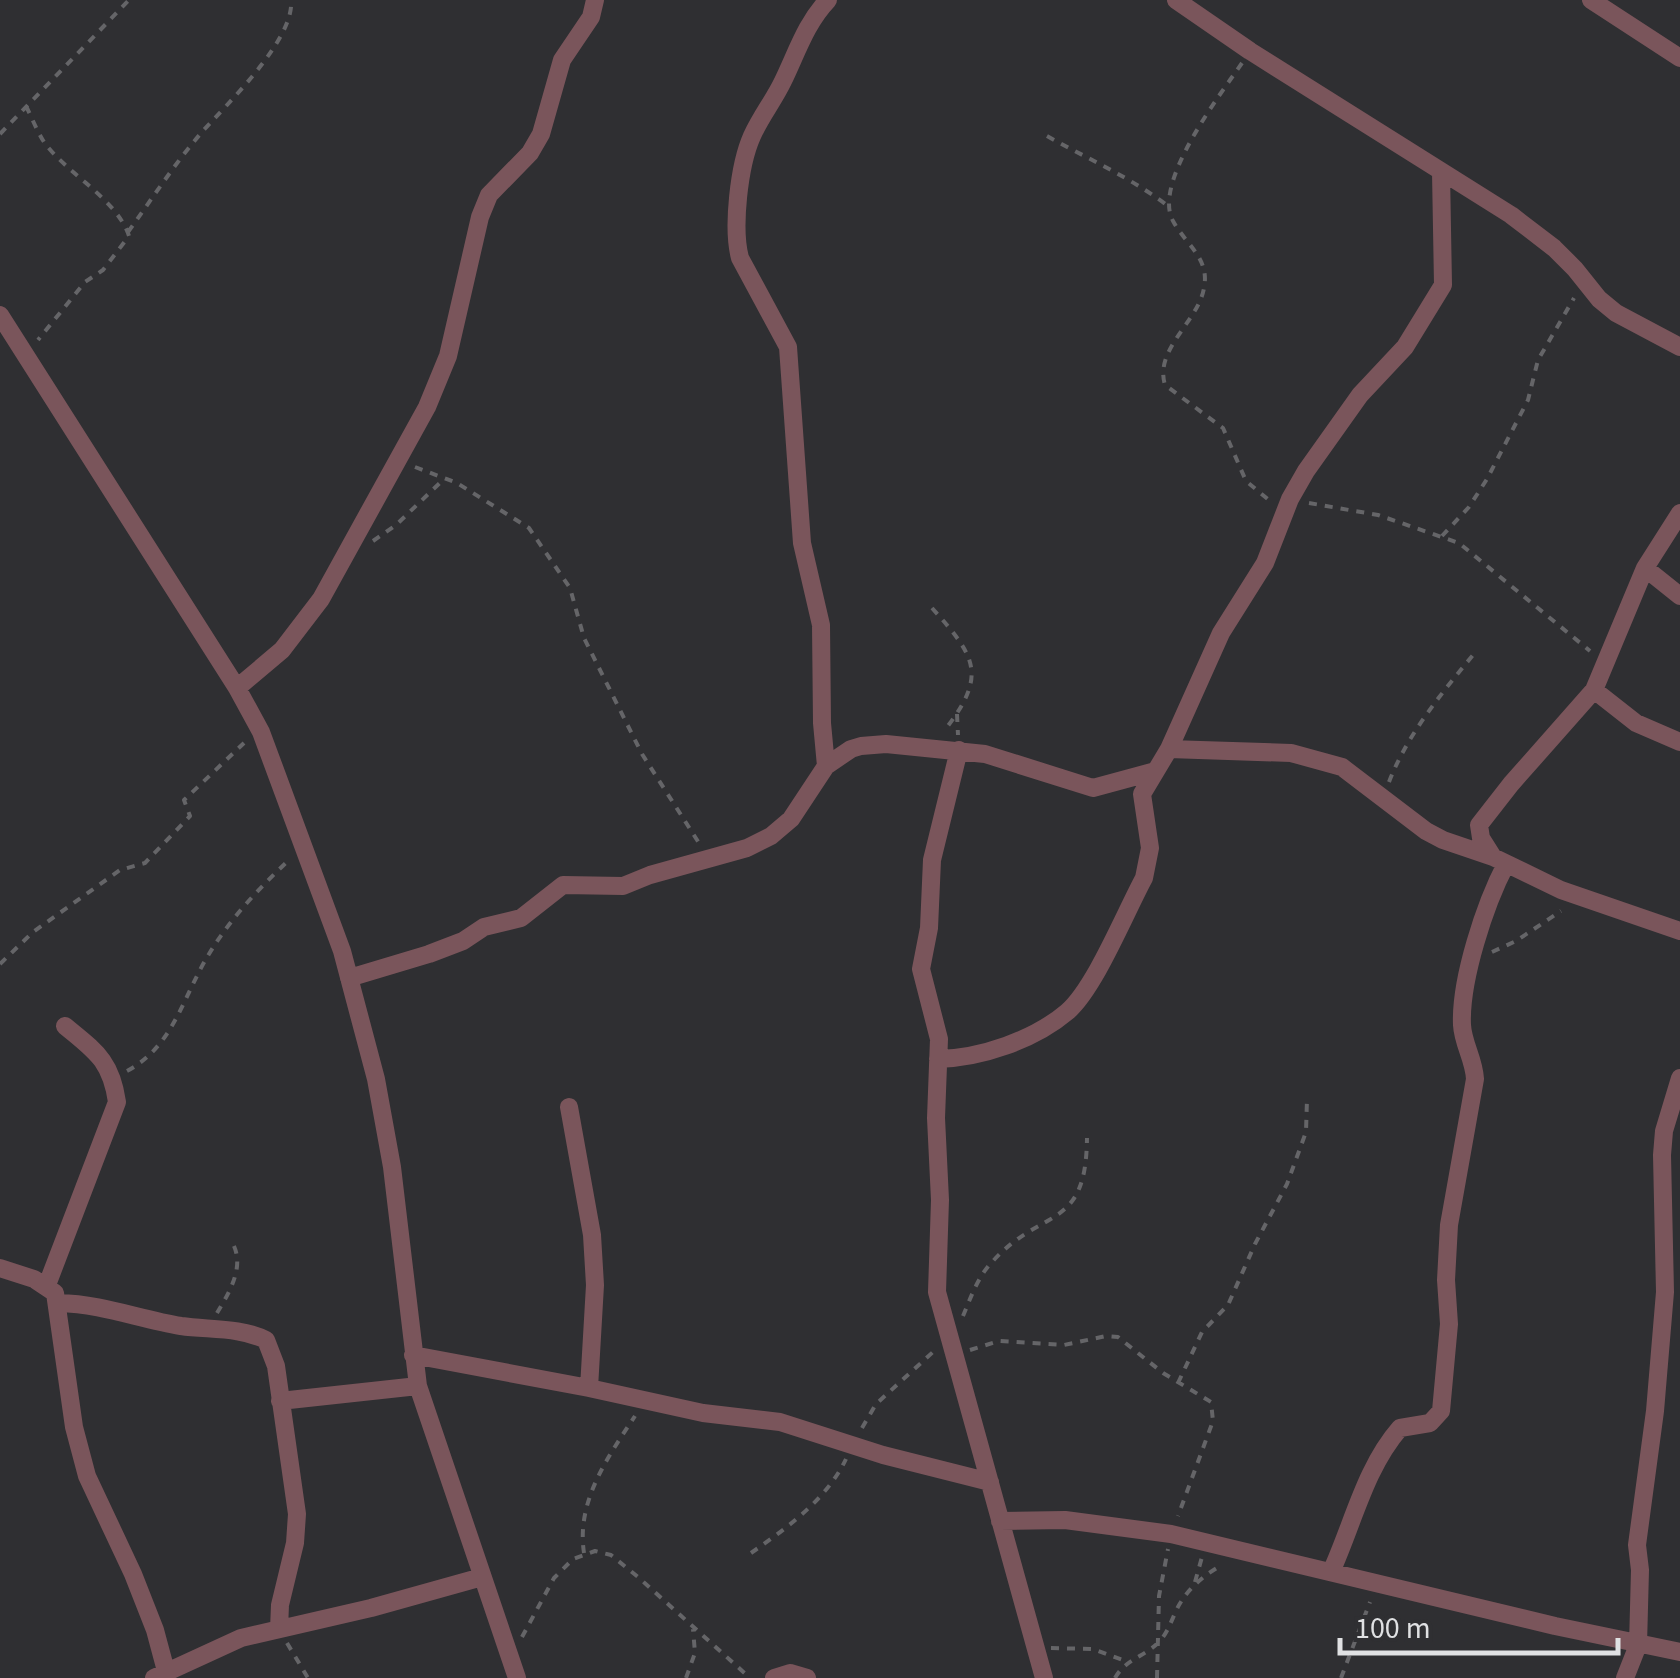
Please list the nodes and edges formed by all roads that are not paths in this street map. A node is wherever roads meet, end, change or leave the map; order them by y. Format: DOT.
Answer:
graph roads {
  1 [pos="595,0"];
  2 [pos="828,0"];
  3 [pos="1176,0"];
  4 [pos="1592,0"];
  5 [pos="1680,58"];
  6 [pos="1441,172"];
  7 [pos="0,315"];
  8 [pos="1680,348"];
  9 [pos="1680,513"];
  10 [pos="1645,568"];
  11 [pos="1680,596"];
  12 [pos="237,688"];
  13 [pos="1594,690"];
  14 [pos="1680,742"];
  15 [pos="1169,749"];
  16 [pos="959,750"];
  17 [pos="826,766"];
  18 [pos="1152,772"];
  19 [pos="1500,860"];
  20 [pos="1680,931"];
  21 [pos="349,978"];
  22 [pos="65,1026"];
  23 [pos="938,1059"];
  24 [pos="1680,1078"];
  25 [pos="569,1107"];
  26 [pos="0,1268"];
  27 [pos="46,1286"];
  28 [pos="59,1303"];
  29 [pos="414,1355"];
  30 [pos="418,1386"];
  31 [pos="590,1388"];
  32 [pos="280,1401"];
  33 [pos="990,1482"];
  34 [pos="1000,1521"];
  35 [pos="1330,1572"];
  36 [pos="482,1577"];
  37 [pos="279,1629"];
  38 [pos="1638,1645"];
  39 [pos="1680,1652"];
  40 [pos="160,1675"];
  41 [pos="517,1678"];
  42 [pos="774,1678"];
  43 [pos="807,1678"];
  44 [pos="1044,1678"];
  45 [pos="1625,1678"];
  1 -- 12 [label="street"];
  2 -- 17 [label="street"];
  3 -- 6 [label="street"];
  4 -- 5 [label="street"];
  6 -- 8 [label="street"];
  6 -- 15 [label="street"];
  7 -- 12 [label="street"];
  9 -- 10 [label="street"];
  10 -- 11 [label="street"];
  10 -- 13 [label="street"];
  12 -- 21 [label="street"];
  13 -- 14 [label="street"];
  13 -- 19 [label="street"];
  15 -- 18 [label="street"];
  15 -- 19 [label="street"];
  16 -- 17 [label="street"];
  16 -- 18 [label="street"];
  16 -- 23 [label="street"];
  17 -- 21 [label="street"];
  18 -- 23 [label="street"];
  19 -- 20 [label="street"];
  19 -- 35 [label="street"];
  21 -- 29 [label="street"];
  22 -- 27 [label="street"];
  23 -- 33 [label="street"];
  24 -- 38 [label="street"];
  25 -- 31 [label="street"];
  26 -- 27 [label="street"];
  27 -- 28 [label="street"];
  28 -- 32 [label="street"];
  28 -- 40 [label="street"];
  29 -- 30 [label="street"];
  29 -- 31 [label="street"];
  30 -- 32 [label="street"];
  30 -- 36 [label="street"];
  31 -- 33 [label="street"];
  32 -- 37 [label="street"];
  33 -- 34 [label="street"];
  34 -- 35 [label="street"];
  34 -- 44 [label="street"];
  35 -- 38 [label="street"];
  36 -- 37 [label="street"];
  36 -- 41 [label="street"];
  37 -- 40 [label="street"];
  38 -- 39 [label="street"];
  38 -- 45 [label="street"];
  42 -- 43 [label="street"];
}
